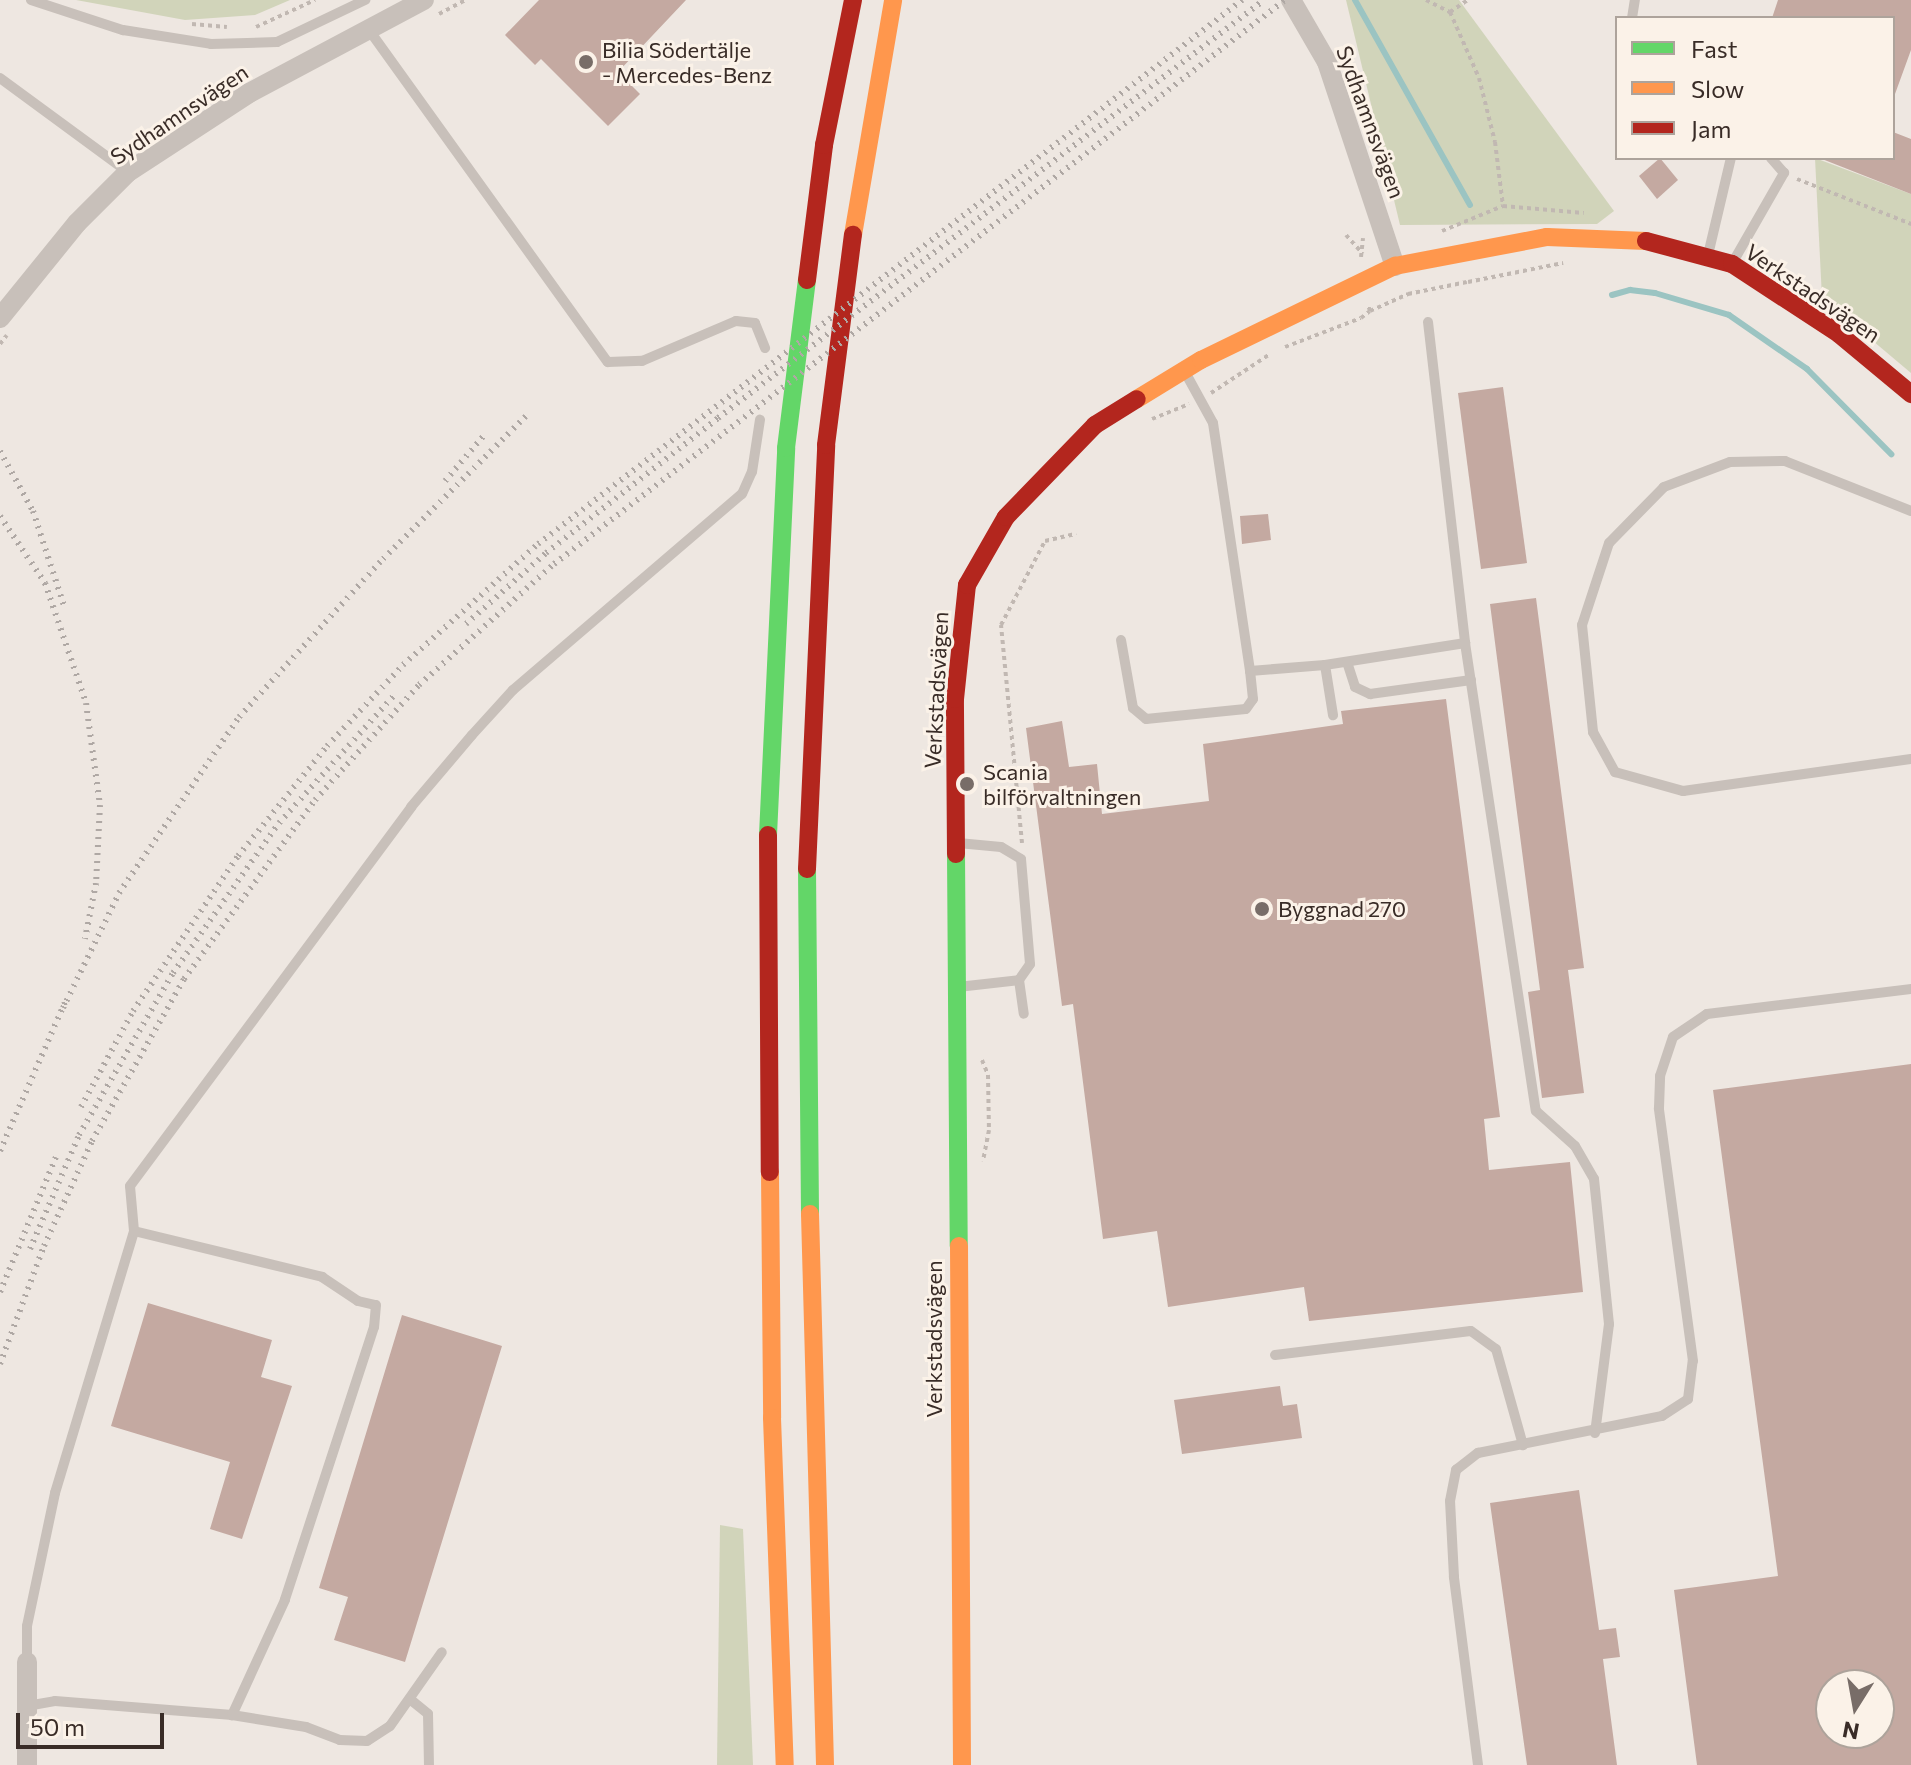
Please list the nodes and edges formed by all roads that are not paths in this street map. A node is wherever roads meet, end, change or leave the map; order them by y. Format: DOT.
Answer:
graph roads {
  1 [pos="31,0"];
  2 [pos="365,0"];
  3 [pos="853,0"];
  4 [pos="893,0"];
  5 [pos="1291,0"];
  6 [pos="428,8"];
  7 [pos="369,30"];
  8 [pos="0,78"];
  9 [pos="1731,160"];
  10 [pos="1773,160"];
  11 [pos="128,172"];
  12 [pos="1708,257"];
  13 [pos="1732,264"];
  14 [pos="1395,266"];
  15 [pos="1428,322"];
  16 [pos="5,325"];
  17 [pos="765,348"];
  18 [pos="1185,370"];
  19 [pos="1911,394"];
  20 [pos="760,420"];
  21 [pos="1911,511"];
  22 [pos="1121,640"];
  23 [pos="1465,643"];
  24 [pos="1347,662"];
  25 [pos="1325,665"];
  26 [pos="1250,671"];
  27 [pos="1471,680"];
  28 [pos="1333,715"];
  29 [pos="1911,759"];
  30 [pos="956,843"];
  31 [pos="1019,980"];
  32 [pos="956,987"];
  33 [pos="1911,989"];
  34 [pos="1024,1014"];
  35 [pos="134,1231"];
  36 [pos="1275,1355"];
  37 [pos="1595,1433"];
  38 [pos="1523,1445"];
  39 [pos="442,1652"];
  40 [pos="27,1662"];
  41 [pos="411,1700"];
  42 [pos="27,1706"];
  43 [pos="232,1715"];
  44 [pos="27,1765"];
  45 [pos="429,1765"];
  46 [pos="785,1765"];
  47 [pos="825,1765"];
  48 [pos="962,1765"];
  49 [pos="1478,1765"];
  1 -- 2 [label="lane"];
  3 -- 46 [label="main road"];
  4 -- 47 [label="main road"];
  5 -- 14 [label="street, Sydhamnsvägen"];
  6 -- 7 [label="street, Sydhamnsvägen"];
  7 -- 11 [label="street, Sydhamnsvägen"];
  7 -- 17 [label="lane"];
  8 -- 11 [label="lane"];
  9 -- 12 [label="lane"];
  10 -- 13 [label="lane"];
  11 -- 16 [label="street, Sydhamnsvägen"];
  12 -- 13 [label="main road, Verkstadsvägen"];
  12 -- 14 [label="main road, Verkstadsvägen"];
  13 -- 19 [label="main road, Verkstadsvägen"];
  14 -- 18 [label="main road, Verkstadsvägen"];
  15 -- 23 [label="lane"];
  18 -- 26 [label="lane"];
  18 -- 30 [label="main road, Verkstadsvägen"];
  20 -- 35 [label="lane"];
  21 -- 29 [label="lane"];
  22 -- 26 [label="lane"];
  23 -- 24 [label="lane"];
  23 -- 27 [label="lane"];
  24 -- 25 [label="lane"];
  24 -- 27 [label="lane"];
  25 -- 26 [label="lane"];
  25 -- 28 [label="lane"];
  27 -- 37 [label="lane"];
  30 -- 31 [label="lane"];
  30 -- 32 [label="main road, Verkstadsvägen"];
  31 -- 32 [label="lane"];
  31 -- 34 [label="lane"];
  32 -- 48 [label="main road, Verkstadsvägen"];
  33 -- 37 [label="lane"];
  35 -- 40 [label="lane"];
  35 -- 43 [label="lane"];
  36 -- 38 [label="lane"];
  37 -- 38 [label="lane"];
  38 -- 49 [label="lane"];
  39 -- 41 [label="lane"];
  40 -- 42 [label="street"];
  41 -- 43 [label="lane"];
  41 -- 45 [label="lane"];
  42 -- 43 [label="lane"];
  42 -- 44 [label="street"];
}
